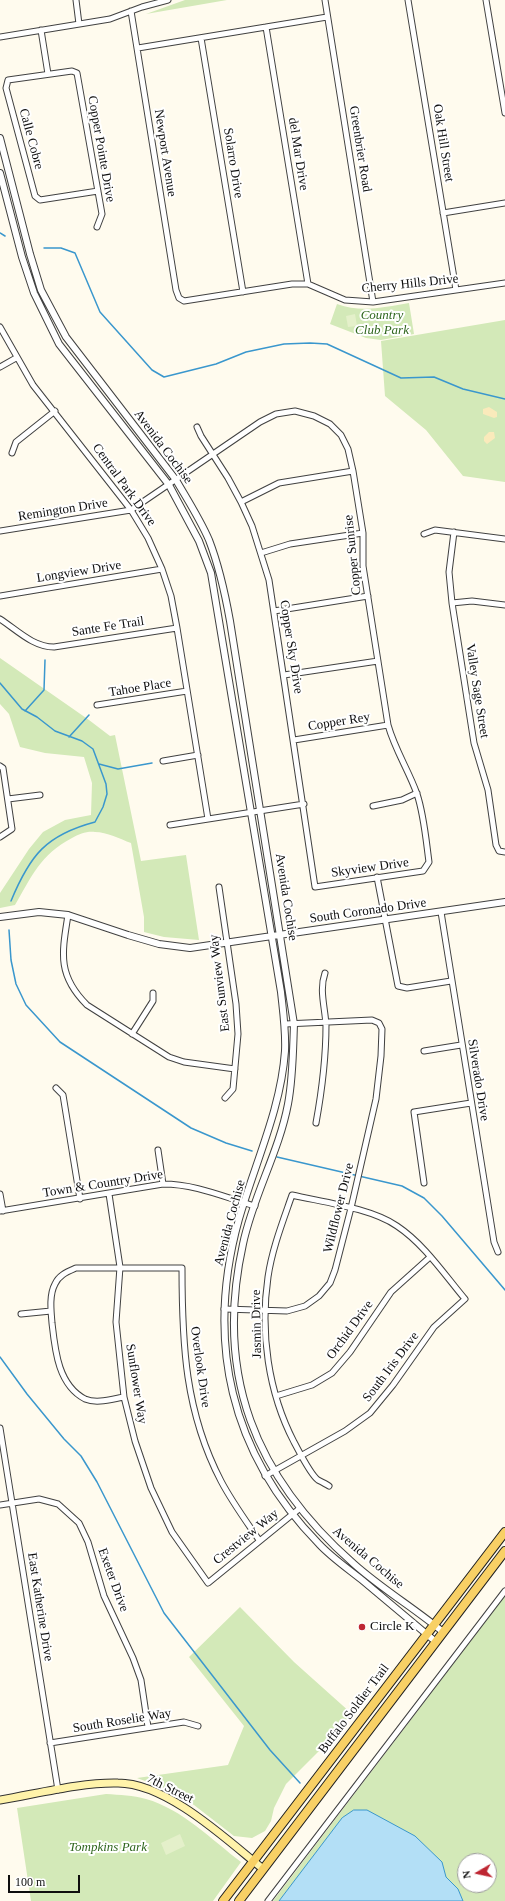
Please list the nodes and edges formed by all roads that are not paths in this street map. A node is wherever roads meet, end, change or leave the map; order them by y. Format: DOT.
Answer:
graph roads {
  1 [pos="76,0"];
  2 [pos="168,0"];
  3 [pos="325,0"];
  4 [pos="408,0"];
  5 [pos="486,0"];
  6 [pos="131,11"];
  7 [pos="327,16"];
  8 [pos="79,24"];
  9 [pos="266,27"];
  10 [pos="41,30"];
  11 [pos="0,37"];
  12 [pos="201,38"];
  13 [pos="138,48"];
  14 [pos="48,74"];
  15 [pos="505,114"];
  16 [pos="0,138"];
  17 [pos="0,173"];
  18 [pos="98,191"];
  19 [pos="505,203"];
  20 [pos="443,213"];
  21 [pos="97,227"];
  22 [pos="505,283"];
  23 [pos="308,284"];
  24 [pos="456,290"];
  25 [pos="243,292"];
  26 [pos="179,298"];
  27 [pos="373,302"];
  28 [pos="0,327"];
  29 [pos="16,358"];
  30 [pos="0,367"];
  31 [pos="55,411"];
  32 [pos="197,427"];
  33 [pos="12,453"];
  34 [pos="213,454"];
  35 [pos="353,471"];
  36 [pos="176,480"];
  37 [pos="169,485"];
  38 [pos="241,502"];
  39 [pos="131,510"];
  40 [pos="0,532"];
  41 [pos="454,532"];
  42 [pos="363,533"];
  43 [pos="424,534"];
  44 [pos="505,539"];
  45 [pos="261,553"];
  46 [pos="162,569"];
  47 [pos="0,596"];
  48 [pos="368,596"];
  49 [pos="452,604"];
  50 [pos="505,605"];
  51 [pos="274,611"];
  52 [pos="0,618"];
  53 [pos="177,628"];
  54 [pos="378,661"];
  55 [pos="284,675"];
  56 [pos="187,691"];
  57 [pos="97,706"];
  58 [pos="388,725"];
  59 [pos="294,740"];
  60 [pos="198,755"];
  61 [pos="163,760"];
  62 [pos="0,766"];
  63 [pos="417,793"];
  64 [pos="40,795"];
  65 [pos="8,799"];
  66 [pos="304,804"];
  67 [pos="373,806"];
  68 [pos="261,811"];
  69 [pos="252,813"];
  70 [pos="208,820"];
  71 [pos="170,825"];
  72 [pos="0,837"];
  73 [pos="502,852"];
  74 [pos="427,868"];
  75 [pos="377,877"];
  76 [pos="219,887"];
  77 [pos="315,887"];
  78 [pos="505,902"];
  79 [pos="440,912"];
  80 [pos="68,915"];
  81 [pos="0,917"];
  82 [pos="384,920"];
  83 [pos="281,935"];
  84 [pos="272,936"];
  85 [pos="227,944"];
  86 [pos="325,973"];
  87 [pos="451,981"];
  88 [pos="153,992"];
  89 [pos="326,1023"];
  90 [pos="285,1024"];
  91 [pos="294,1024"];
  92 [pos="132,1034"];
  93 [pos="462,1045"];
  94 [pos="424,1051"];
  95 [pos="235,1069"];
  96 [pos="56,1088"];
  97 [pos="225,1098"];
  98 [pos="471,1104"];
  99 [pos="316,1123"];
  100 [pos="158,1150"];
  101 [pos="424,1183"];
  102 [pos="163,1184"];
  103 [pos="0,1194"];
  104 [pos="109,1194"];
  105 [pos="80,1199"];
  106 [pos="244,1203"];
  107 [pos="255,1206"];
  108 [pos="351,1208"];
  109 [pos="1,1211"];
  110 [pos="498,1252"];
  111 [pos="430,1257"];
  112 [pos="120,1267"];
  113 [pos="224,1309"];
  114 [pos="234,1310"];
  115 [pos="51,1311"];
  116 [pos="265,1311"];
  117 [pos="21,1314"];
  118 [pos="276,1396"];
  119 [pos="124,1398"];
  120 [pos="0,1428"];
  121 [pos="301,1454"];
  122 [pos="273,1471"];
  123 [pos="265,1476"];
  124 [pos="329,1486"];
  125 [pos="12,1502"];
  126 [pos="0,1505"];
  127 [pos="299,1509"];
  128 [pos="292,1515"];
  129 [pos="505,1532"];
  130 [pos="259,1540"];
  131 [pos="505,1552"];
  132 [pos="208,1583"];
  133 [pos="505,1591"];
  134 [pos="433,1624"];
  135 [pos="443,1632"];
  136 [pos="426,1634"];
  137 [pos="436,1642"];
  138 [pos="198,1726"];
  139 [pos="148,1727"];
  140 [pos="50,1743"];
  141 [pos="58,1790"];
  142 [pos="0,1800"];
  143 [pos="253,1861"];
  144 [pos="263,1869"];
  145 [pos="223,1901"];
  146 [pos="239,1901"];
  147 [pos="268,1901"];
  1 -- 8 [label="street"];
  2 -- 6 [label="street"];
  3 -- 7 [label="street, Greenbrier Road"];
  4 -- 20 [label="street, Oak Hill Street"];
  5 -- 15 [label="street"];
  6 -- 8 [label="street"];
  6 -- 13 [label="street, Newport Avenue"];
  7 -- 9 [label="street"];
  7 -- 27 [label="street, Greenbrier Road"];
  8 -- 10 [label="street"];
  9 -- 12 [label="street"];
  9 -- 23 [label="street, del Mar Drive"];
  10 -- 11 [label="street"];
  10 -- 14 [label="street"];
  12 -- 13 [label="street"];
  12 -- 25 [label="street, Solarro Drive"];
  13 -- 26 [label="street, Newport Avenue"];
  14 -- 18 [label="street, Copper Pointe Drive"];
  14 -- 18 [label="street, Calle Cobre"];
  16 -- 36 [label="street, Avenida Cochise"];
  17 -- 37 [label="street, Avenida Cochise"];
  18 -- 21 [label="street, Copper Pointe Drive"];
  19 -- 20 [label="street"];
  20 -- 24 [label="street, Oak Hill Street"];
  22 -- 24 [label="street, Cherry Hills Drive"];
  23 -- 25 [label="street, Cherry Hills Drive"];
  23 -- 27 [label="street, Cherry Hills Drive"];
  24 -- 27 [label="street, Cherry Hills Drive"];
  25 -- 26 [label="street, Cherry Hills Drive"];
  28 -- 29 [label="street, Central Park Drive"];
  29 -- 30 [label="street"];
  29 -- 31 [label="street, Central Park Drive"];
  31 -- 33 [label="street"];
  31 -- 39 [label="street, Central Park Drive"];
  32 -- 34 [label="street, Copper Sky Drive"];
  34 -- 35 [label="street, Copper Sunrise"];
  34 -- 36 [label="street, Copper Sunrise"];
  34 -- 38 [label="street, Copper Sky Drive"];
  35 -- 38 [label="street"];
  35 -- 42 [label="street, Copper Sunrise"];
  36 -- 37 [label="street, Copper Sunrise"];
  36 -- 68 [label="street, Avenida Cochise"];
  37 -- 39 [label="street, Remington Drive"];
  37 -- 69 [label="street, Avenida Cochise"];
  38 -- 45 [label="street, Copper Sky Drive"];
  39 -- 40 [label="street, Remington Drive"];
  39 -- 46 [label="street, Central Park Drive"];
  41 -- 43 [label="street"];
  41 -- 44 [label="street"];
  41 -- 49 [label="street, Valley Sage Street"];
  42 -- 45 [label="street"];
  42 -- 48 [label="street, Copper Sunrise"];
  45 -- 51 [label="street, Copper Sky Drive"];
  46 -- 47 [label="street, Longview Drive"];
  46 -- 53 [label="street, Central Park Drive"];
  48 -- 51 [label="street"];
  48 -- 54 [label="street, Copper Sunrise"];
  49 -- 50 [label="street"];
  49 -- 73 [label="street, Valley Sage Street"];
  51 -- 55 [label="street, Copper Sky Drive"];
  52 -- 53 [label="street, Sante Fe Trail"];
  53 -- 56 [label="street, Central Park Drive"];
  54 -- 55 [label="street"];
  54 -- 58 [label="street, Copper Sunrise"];
  55 -- 59 [label="street, Copper Sky Drive"];
  56 -- 57 [label="street, Tahoe Place"];
  56 -- 60 [label="street, Central Park Drive"];
  58 -- 59 [label="street, Copper Rey"];
  58 -- 63 [label="street, Copper Sunrise"];
  59 -- 66 [label="street, Copper Sky Drive"];
  60 -- 61 [label="street"];
  60 -- 70 [label="street, Central Park Drive"];
  62 -- 65 [label="street"];
  63 -- 67 [label="street"];
  63 -- 74 [label="street, Copper Sunrise"];
  64 -- 65 [label="street"];
  65 -- 72 [label="street"];
  66 -- 68 [label="street"];
  66 -- 77 [label="street, Copper Sky Drive"];
  68 -- 69 [label="street"];
  68 -- 83 [label="street, Avenida Cochise"];
  69 -- 70 [label="street"];
  69 -- 84 [label="street, Avenida Cochise"];
  70 -- 71 [label="street"];
  74 -- 75 [label="street, Skyview Drive"];
  75 -- 77 [label="street, Skyview Drive"];
  75 -- 82 [label="street"];
  76 -- 85 [label="street, East Sunview Way"];
  78 -- 79 [label="street, South Coronado Drive"];
  79 -- 82 [label="street, South Coronado Drive"];
  79 -- 87 [label="street, Silverado Drive"];
  80 -- 81 [label="street, South Coronado Drive"];
  80 -- 85 [label="street, South Coronado Drive"];
  80 -- 92 [label="street"];
  82 -- 83 [label="street, South Coronado Drive"];
  82 -- 87 [label="street"];
  83 -- 84 [label="street, South Coronado Drive"];
  83 -- 91 [label="street, Avenida Cochise"];
  84 -- 85 [label="street, South Coronado Drive"];
  84 -- 90 [label="street, Avenida Cochise"];
  85 -- 95 [label="street, East Sunview Way"];
  86 -- 89 [label="street"];
  87 -- 93 [label="street, Silverado Drive"];
  88 -- 92 [label="street"];
  89 -- 91 [label="street"];
  89 -- 99 [label="street"];
  89 -- 108 [label="street, Wildflower Drive"];
  90 -- 91 [label="street"];
  90 -- 106 [label="street, Avenida Cochise"];
  91 -- 107 [label="street, Avenida Cochise"];
  92 -- 95 [label="street"];
  93 -- 94 [label="street"];
  93 -- 98 [label="street, Silverado Drive"];
  95 -- 97 [label="street, East Sunview Way"];
  96 -- 105 [label="street"];
  98 -- 101 [label="street"];
  98 -- 110 [label="street, Silverado Drive"];
  100 -- 102 [label="street"];
  102 -- 104 [label="street, Town & Country Drive"];
  102 -- 106 [label="street, Town & Country Drive"];
  103 -- 109 [label="street"];
  104 -- 105 [label="street, Town & Country Drive"];
  104 -- 112 [label="street, Sunflower Way"];
  105 -- 109 [label="street, Town & Country Drive"];
  106 -- 107 [label="street, Town & Country Drive"];
  106 -- 113 [label="street, Avenida Cochise"];
  107 -- 114 [label="street, Avenida Cochise"];
  108 -- 111 [label="street"];
  108 -- 116 [label="street, Wildflower Drive"];
  108 -- 116 [label="street, Jasmin Drive"];
  111 -- 118 [label="street, Orchid Drive"];
  111 -- 121 [label="street, South Iris Drive"];
  112 -- 115 [label="street"];
  112 -- 119 [label="street, Sunflower Way"];
  112 -- 130 [label="street, Overlook Drive"];
  113 -- 114 [label="street, Wildflower Drive"];
  113 -- 123 [label="street, Avenida Cochise"];
  114 -- 116 [label="street, Wildflower Drive"];
  114 -- 122 [label="street, Avenida Cochise"];
  115 -- 117 [label="street"];
  115 -- 119 [label="street"];
  116 -- 118 [label="street, Jasmin Drive"];
  118 -- 121 [label="street, Jasmin Drive"];
  119 -- 132 [label="street, Sunflower Way"];
  120 -- 125 [label="street, East Katherine Drive"];
  121 -- 122 [label="street, South Iris Drive"];
  121 -- 124 [label="street, Jasmin Drive"];
  122 -- 123 [label="street, South Iris Drive"];
  122 -- 127 [label="street, Avenida Cochise"];
  123 -- 128 [label="street, Avenida Cochise"];
  125 -- 126 [label="street, Exeter Drive"];
  125 -- 139 [label="street, Exeter Drive"];
  125 -- 140 [label="street, East Katherine Drive"];
  127 -- 128 [label="street, Crestview Way"];
  127 -- 134 [label="street, Avenida Cochise"];
  128 -- 130 [label="street, Crestview Way"];
  128 -- 136 [label="street, Avenida Cochise"];
  129 -- 134 [label="main road, Buffalo Soldier Trail"];
  130 -- 132 [label="street, Crestview Way"];
  131 -- 135 [label="main road, Buffalo Soldier Trail"];
  133 -- 147 [label="street"];
  134 -- 135 [label="street, Avenida Cochise"];
  134 -- 136 [label="main road, Buffalo Soldier Trail"];
  135 -- 137 [label="main road, Buffalo Soldier Trail"];
  136 -- 137 [label="street, Avenida Cochise"];
  136 -- 143 [label="main road, Buffalo Soldier Trail"];
  137 -- 144 [label="main road, Buffalo Soldier Trail"];
  138 -- 139 [label="street, South Roselie Way"];
  139 -- 140 [label="street, South Roselie Way"];
  140 -- 141 [label="street, East Katherine Drive"];
  141 -- 142 [label="main road, 7th Street"];
  141 -- 143 [label="main road, 7th Street"];
  143 -- 144 [label="main road, 7th Street"];
  143 -- 145 [label="main road, Buffalo Soldier Trail"];
  144 -- 146 [label="main road, Buffalo Soldier Trail"];
}
